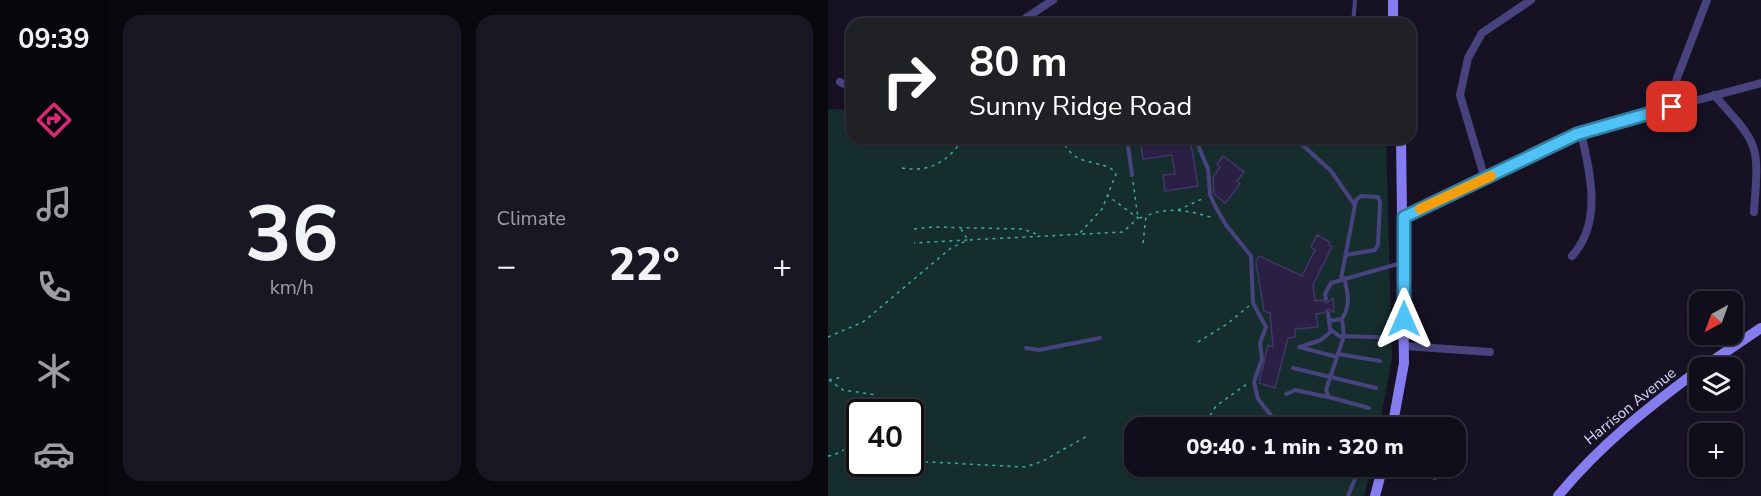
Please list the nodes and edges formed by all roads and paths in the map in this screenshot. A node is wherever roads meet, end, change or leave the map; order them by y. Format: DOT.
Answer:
graph roads {
  1 [pos="1053,0"];
  2 [pos="1355,0"];
  3 [pos="1393,0"];
  4 [pos="1531,0"];
  5 [pos="1707,0"];
  6 [pos="1026,18"];
  7 [pos="1354,18"];
  8 [pos="1393,18"];
  9 [pos="840,82"];
  10 [pos="1761,83"];
  11 [pos="846,85"];
  12 [pos="1714,95"];
  13 [pos="1672,107"];
  14 [pos="1581,133"];
  15 [pos="960,144"];
  16 [pos="1066,144"];
  17 [pos="1129,144"];
  18 [pos="1198,144"];
  19 [pos="1302,144"];
  20 [pos="1401,144"];
  21 [pos="902,168"];
  22 [pos="1132,176"];
  23 [pos="1485,179"];
  24 [pos="1210,195"];
  25 [pos="1108,196"];
  26 [pos="1354,205"];
  27 [pos="1178,210"];
  28 [pos="1754,212"];
  29 [pos="1146,216"];
  30 [pos="1404,217"];
  31 [pos="1138,218"];
  32 [pos="1223,220"];
  33 [pos="962,228"];
  34 [pos="914,230"];
  35 [pos="1078,235"];
  36 [pos="1040,236"];
  37 [pos="968,240"];
  38 [pos="914,243"];
  39 [pos="1143,243"];
  40 [pos="1346,255"];
  41 [pos="1572,256"];
  42 [pos="1404,262"];
  43 [pos="1343,278"];
  44 [pos="1326,299"];
  45 [pos="1253,303"];
  46 [pos="1328,312"];
  47 [pos="1342,319"];
  48 [pos="1329,321"];
  49 [pos="1761,328"];
  50 [pos="1332,331"];
  51 [pos="1344,336"];
  52 [pos="828,337"];
  53 [pos="1100,338"];
  54 [pos="1198,342"];
  55 [pos="1404,342"];
  56 [pos="1026,348"];
  57 [pos="1490,352"];
  58 [pos="1337,356"];
  59 [pos="1718,357"];
  60 [pos="1380,362"];
  61 [pos="1293,368"];
  62 [pos="843,377"];
  63 [pos="1330,377"];
  64 [pos="1689,377"];
  65 [pos="828,380"];
  66 [pos="1254,382"];
  67 [pos="1376,388"];
  68 [pos="1286,394"];
  69 [pos="878,395"];
  70 [pos="1329,397"];
  71 [pos="1369,408"];
  72 [pos="1210,417"];
  73 [pos="1272,417"];
  74 [pos="1284,417"];
  75 [pos="1302,417"];
  76 [pos="1394,417"];
  77 [pos="1089,435"];
  78 [pos="846,447"];
  79 [pos="828,456"];
  80 [pos="924,462"];
  81 [pos="1354,477"];
  82 [pos="1380,477"];
  83 [pos="1432,477"];
  84 [pos="1435,478"];
  85 [pos="1348,496"];
  86 [pos="1375,496"];
  87 [pos="1558,496"];
  1 -- 6 [label="street"];
  2 -- 7 [label="lane"];
  3 -- 8 [label="street"];
  4 -- 23 [label="street"];
  5 -- 13 [label="street"];
  9 -- 11 [label="street"];
  10 -- 12 [label="street"];
  12 -- 13 [label="street"];
  12 -- 28 [label="street"];
  13 -- 14 [label="street"];
  14 -- 23 [label="street"];
  14 -- 41 [label="street"];
  15 -- 21 [label="path"];
  16 -- 25 [label="path"];
  17 -- 22 [label="lane"];
  18 -- 24 [label="lane"];
  19 -- 26 [label="lane"];
  20 -- 30 [label="street"];
  22 -- 31 [label="path"];
  23 -- 30 [label="street"];
  24 -- 27 [label="path"];
  24 -- 32 [label="lane"];
  25 -- 31 [label="path"];
  25 -- 35 [label="path"];
  26 -- 40 [label="lane"];
  26 -- 40 [label="lane"];
  27 -- 29 [label="path"];
  27 -- 32 [label="path"];
  29 -- 31 [label="path"];
  29 -- 39 [label="path"];
  30 -- 42 [label="street"];
  31 -- 35 [label="path"];
  32 -- 45 [label="lane"];
  33 -- 34 [label="path"];
  33 -- 36 [label="path"];
  33 -- 37 [label="path"];
  35 -- 36 [label="path"];
  36 -- 37 [label="path"];
  37 -- 38 [label="path"];
  37 -- 52 [label="path"];
  40 -- 43 [label="lane"];
  42 -- 43 [label="lane"];
  42 -- 55 [label="street"];
  43 -- 44 [label="lane"];
  43 -- 47 [label="lane"];
  45 -- 54 [label="path"];
  45 -- 66 [label="lane"];
  46 -- 48 [label="lane"];
  47 -- 48 [label="lane"];
  47 -- 51 [label="lane"];
  48 -- 50 [label="lane"];
  49 -- 59 [label="street, Harrison Avenue"];
  50 -- 51 [label="lane"];
  50 -- 58 [label="lane"];
  51 -- 55 [label="lane"];
  51 -- 58 [label="lane"];
  53 -- 56 [label="lane"];
  55 -- 57 [label="street"];
  55 -- 76 [label="street"];
  58 -- 60 [label="lane"];
  58 -- 63 [label="lane"];
  61 -- 63 [label="lane"];
  62 -- 65 [label="path"];
  63 -- 67 [label="lane"];
  63 -- 70 [label="lane"];
  64 -- 87 [label="street, Harrison Avenue"];
  65 -- 69 [label="path"];
  66 -- 72 [label="path"];
  66 -- 73 [label="lane"];
  68 -- 70 [label="lane"];
  70 -- 71 [label="lane"];
  74 -- 75 [label="lane"];
  77 -- 80 [label="path"];
  78 -- 79 [label="path"];
  81 -- 85 [label="lane"];
  82 -- 86 [label="street"];
  83 -- 84 [label="lane"];
}
